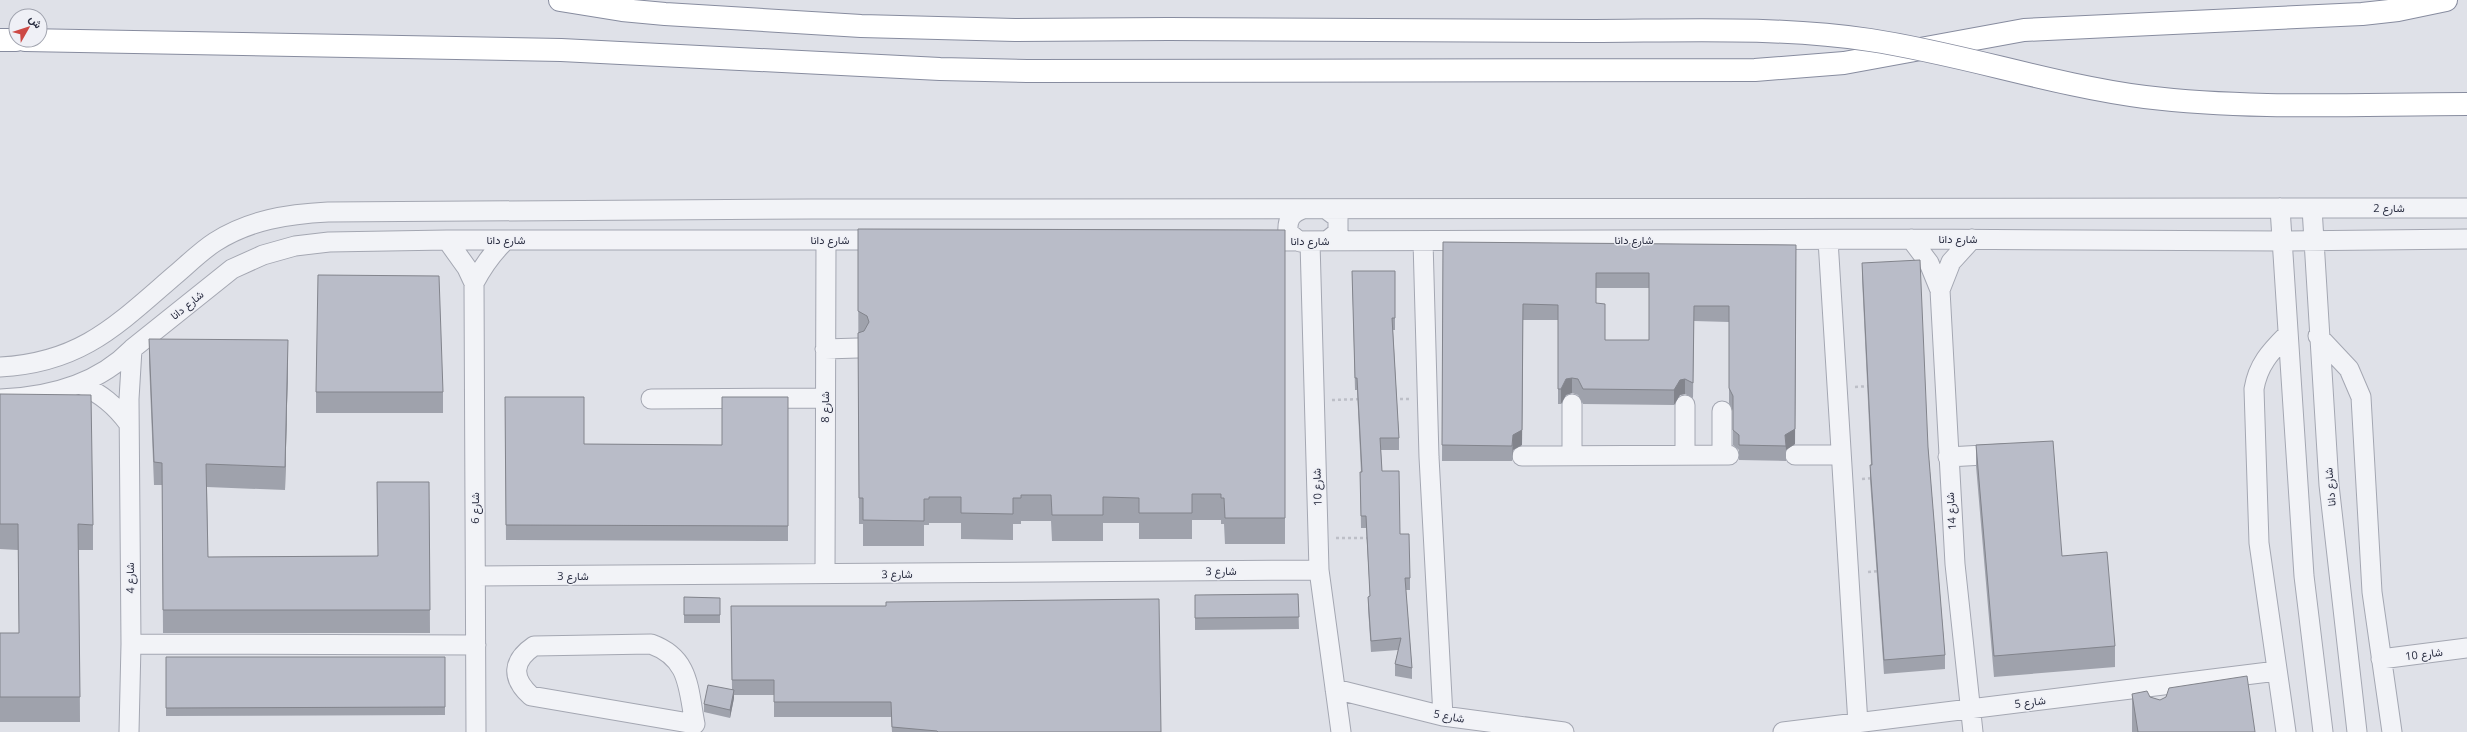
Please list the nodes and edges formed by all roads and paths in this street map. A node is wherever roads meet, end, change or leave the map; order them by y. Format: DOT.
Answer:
graph roads {
  1 [pos="560,0"];
  2 [pos="2446,0"];
  3 [pos="48,40"];
  4 [pos="2467,104"];
  5 [pos="2280,208"];
  6 [pos="2312,208"];
  7 [pos="2467,208"];
  8 [pos="812,209"];
  9 [pos="1303,209"];
  10 [pos="835,210"];
  11 [pos="1326,210"];
  12 [pos="1912,239"];
  13 [pos="1972,239"];
  14 [pos="2467,239"];
  15 [pos="447,240"];
  16 [pos="506,240"];
  17 [pos="824,240"];
  18 [pos="898,240"];
  19 [pos="1828,240"];
  20 [pos="1244,241"];
  21 [pos="1423,241"];
  22 [pos="2313,241"];
  23 [pos="1312,242"];
  24 [pos="2282,242"];
  25 [pos="474,283"];
  26 [pos="1940,290"];
  27 [pos="2287,335"];
  28 [pos="2318,336"];
  29 [pos="858,348"];
  30 [pos="825,349"];
  31 [pos="132,350"];
  32 [pos="0,367"];
  33 [pos="80,384"];
  34 [pos="1875,386"];
  35 [pos="1837,389"];
  36 [pos="0,398"];
  37 [pos="651,398"];
  38 [pos="825,398"];
  39 [pos="1367,399"];
  40 [pos="1390,399"];
  41 [pos="1428,399"];
  42 [pos="1315,400"];
  43 [pos="1577,404"];
  44 [pos="1680,405"];
  45 [pos="1722,411"];
  46 [pos="129,424"];
  47 [pos="2019,453"];
  48 [pos="1679,455"];
  49 [pos="1795,455"];
  50 [pos="1841,455"];
  51 [pos="1522,456"];
  52 [pos="1577,456"];
  53 [pos="1948,457"];
  54 [pos="1880,478"];
  55 [pos="1843,481"];
  56 [pos="1372,538"];
  57 [pos="1319,539"];
  58 [pos="1319,570"];
  59 [pos="1886,570"];
  60 [pos="1848,573"];
  61 [pos="825,574"];
  62 [pos="476,576"];
  63 [pos="131,644"];
  64 [pos="476,645"];
  65 [pos="2467,648"];
  66 [pos="2381,659"];
  67 [pos="2277,671"];
  68 [pos="1335,689"];
  69 [pos="1969,709"];
  70 [pos="1444,716"];
  71 [pos="1858,724"];
  72 [pos="696,728"];
  73 [pos="129,732"];
  74 [pos="476,732"];
  75 [pos="1341,732"];
  76 [pos="1564,732"];
  77 [pos="1783,732"];
  78 [pos="1973,732"];
  79 [pos="2286,732"];
  80 [pos="2323,732"];
  81 [pos="2357,732"];
  82 [pos="2392,732"];
  1 -- 4 [label="highway, bridge"];
  2 -- 3 [label="highway"];
  5 -- 6 [label="street"];
  5 -- 11 [label="street"];
  5 -- 24 [label="street"];
  6 -- 7 [label="street, شارع 2"];
  6 -- 22 [label="street, شارع دانا"];
  8 -- 10 [label="street"];
  8 -- 17 [label="street"];
  8 -- 32 [label="street"];
  9 -- 10 [label="street"];
  9 -- 11 [label="street"];
  9 -- 23 [label="street"];
  10 -- 17 [label="street"];
  11 -- 23 [label="street"];
  12 -- 13 [label="street, شارع دانا"];
  12 -- 19 [label="street, شارع دانا"];
  12 -- 26 [label="street, شارع 14"];
  13 -- 24 [label="street, شارع دانا"];
  13 -- 26 [label="street, شارع 14"];
  14 -- 22 [label="street"];
  15 -- 16 [label="street, شارع دانا"];
  15 -- 25 [label="street, شارع 6"];
  15 -- 31 [label="street, شارع دانا"];
  16 -- 17 [label="street, شارع دانا"];
  16 -- 25 [label="street"];
  17 -- 18 [label="street, شارع دانا"];
  17 -- 30 [label="street, شارع 8"];
  19 -- 21 [label="street, شارع دانا"];
  19 -- 35 [label="street"];
  20 -- 23 [label="street, شارع دانا"];
  21 -- 23 [label="street, شارع دانا"];
  21 -- 41 [label="street"];
  22 -- 24 [label="street, شارع دانا"];
  22 -- 28 [label="street, شارع دانا"];
  23 -- 42 [label="street, شارع 10"];
  24 -- 27 [label="street"];
  25 -- 62 [label="street, شارع 6"];
  26 -- 53 [label="street, شارع 14"];
  27 -- 67 [label="street"];
  27 -- 80 [label="street"];
  28 -- 66 [label="street"];
  28 -- 81 [label="street, شارع دانا"];
  29 -- 30 [label="street"];
  30 -- 38 [label="street, شارع 8"];
  31 -- 33 [label="street, شارع دانا"];
  31 -- 46 [label="street, شارع 4"];
  33 -- 36 [label="street, شارع دانا"];
  33 -- 46 [label="street"];
  34 -- 35 [label="path"];
  35 -- 50 [label="street"];
  37 -- 38 [label="street"];
  38 -- 61 [label="street, شارع 8"];
  39 -- 42 [label="path"];
  40 -- 41 [label="path"];
  41 -- 70 [label="street"];
  42 -- 57 [label="street, شارع 10"];
  43 -- 52 [label="street"];
  44 -- 48 [label="street"];
  45 -- 48 [label="street"];
  46 -- 63 [label="street, شارع 4"];
  47 -- 53 [label="street"];
  48 -- 52 [label="street"];
  49 -- 50 [label="street"];
  50 -- 55 [label="street"];
  51 -- 52 [label="street"];
  53 -- 69 [label="street, شارع 14"];
  54 -- 55 [label="path"];
  55 -- 60 [label="street"];
  56 -- 57 [label="path"];
  57 -- 58 [label="street, شارع 10"];
  58 -- 61 [label="street, شارع 3"];
  58 -- 68 [label="street, شارع 10"];
  59 -- 60 [label="path"];
  60 -- 71 [label="street"];
  61 -- 62 [label="street, شارع 3"];
  62 -- 64 [label="street, شارع 6"];
  63 -- 64 [label="street"];
  63 -- 73 [label="street, شارع 4"];
  64 -- 74 [label="street, شارع 6"];
  65 -- 66 [label="street, شارع 10"];
  66 -- 82 [label="street"];
  67 -- 69 [label="street, شارع 5"];
  67 -- 79 [label="street"];
  68 -- 70 [label="street, شارع 5"];
  68 -- 75 [label="street, شارع 10"];
  69 -- 71 [label="street, شارع 5"];
  69 -- 78 [label="street, شارع 14"];
  70 -- 76 [label="street, شارع 5"];
  71 -- 77 [label="street, شارع 5"];
  72 -- 72 [label="street"];
}
